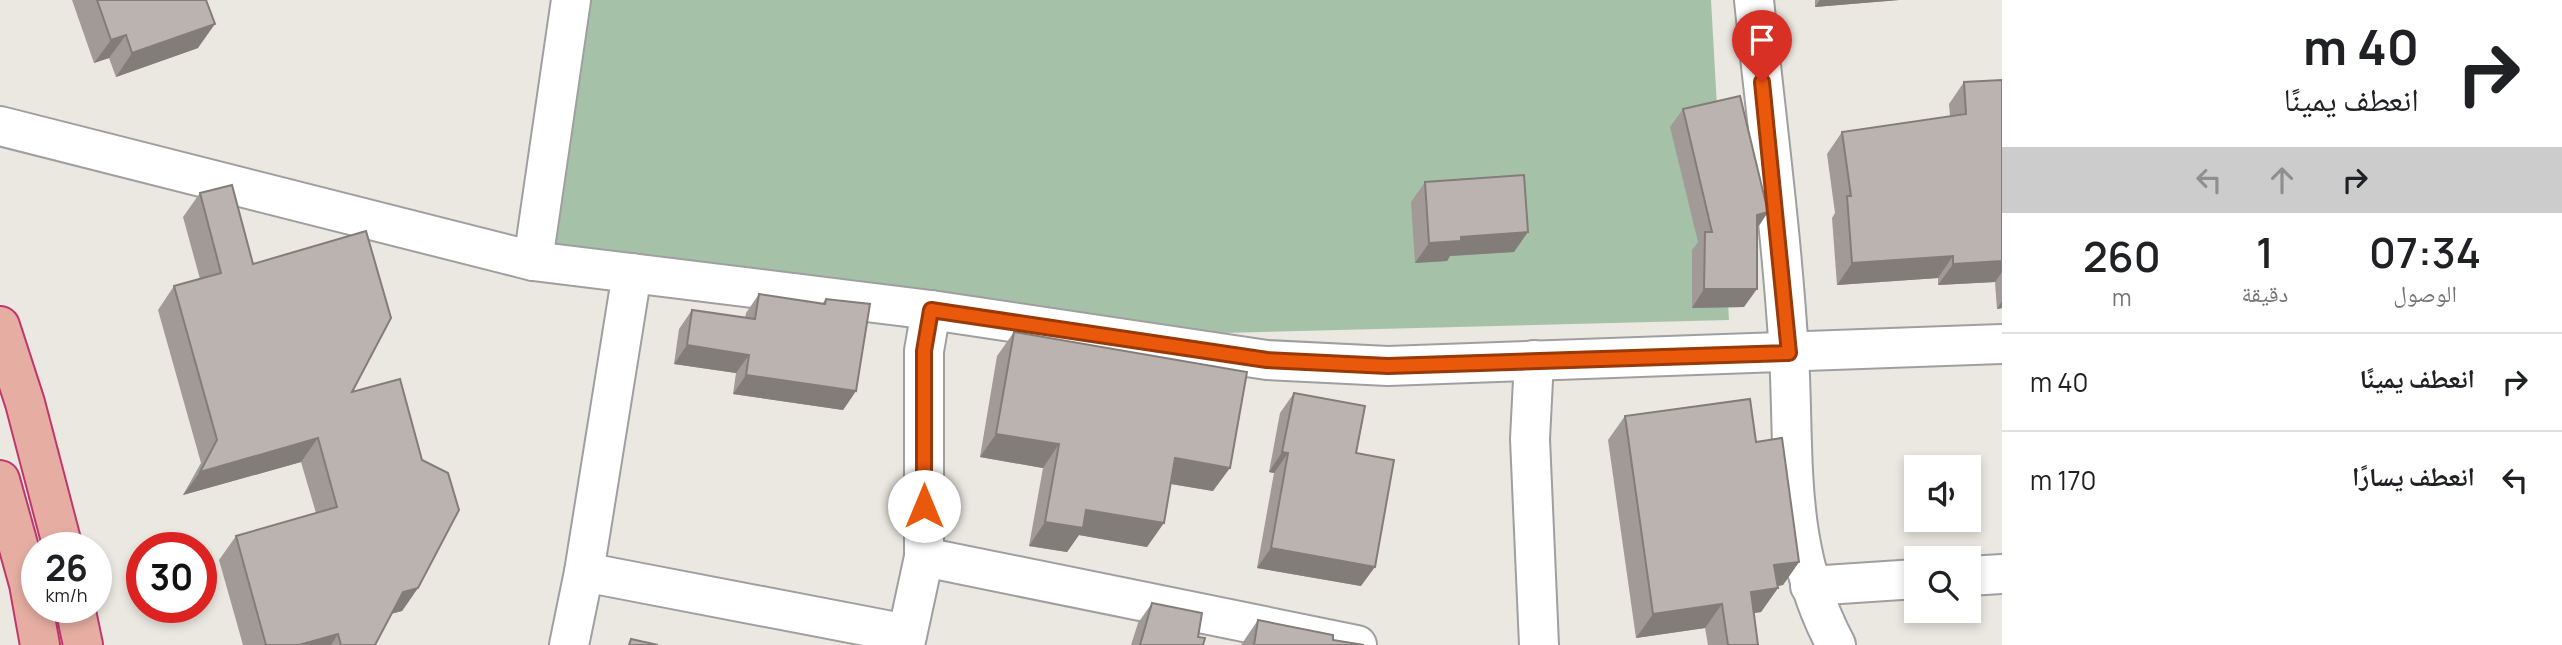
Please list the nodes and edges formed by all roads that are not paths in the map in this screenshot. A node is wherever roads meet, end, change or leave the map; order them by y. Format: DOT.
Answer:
graph roads {
  1 [pos="571,0"];
  2 [pos="1755,0"];
  3 [pos="0,126"];
  4 [pos="533,261"];
  5 [pos="632,273"];
  6 [pos="931,310"];
  7 [pos="0,326"];
  8 [pos="2002,344"];
  9 [pos="1789,353"];
  10 [pos="1534,360"];
  11 [pos="0,480"];
  12 [pos="59,532"];
  13 [pos="924,557"];
  14 [pos="584,572"];
  15 [pos="2002,574"];
  16 [pos="1981,575"];
  17 [pos="1904,580"];
  18 [pos="1810,586"];
  19 [pos="78,623"];
  20 [pos="906,639"];
  21 [pos="40,645"];
  22 [pos="83,645"];
  23 [pos="569,645"];
  24 [pos="1357,645"];
  25 [pos="1539,645"];
  26 [pos="1836,645"];
  1 -- 4 [label="street"];
  2 -- 9 [label="street"];
  3 -- 4 [label="street"];
  4 -- 5 [label="street"];
  5 -- 6 [label="street"];
  5 -- 14 [label="street"];
  6 -- 10 [label="street"];
  6 -- 13 [label="street"];
  7 -- 12 [label="highway"];
  8 -- 9 [label="street"];
  9 -- 10 [label="street"];
  9 -- 18 [label="street"];
  10 -- 25 [label="street"];
  11 -- 21 [label="highway"];
  13 -- 20 [label="street"];
  13 -- 24 [label="street"];
  14 -- 20 [label="street"];
  14 -- 23 [label="street"];
  15 -- 16 [label="street"];
  17 -- 18 [label="street"];
  18 -- 26 [label="street"];
  19 -- 22 [label="highway"];
}
